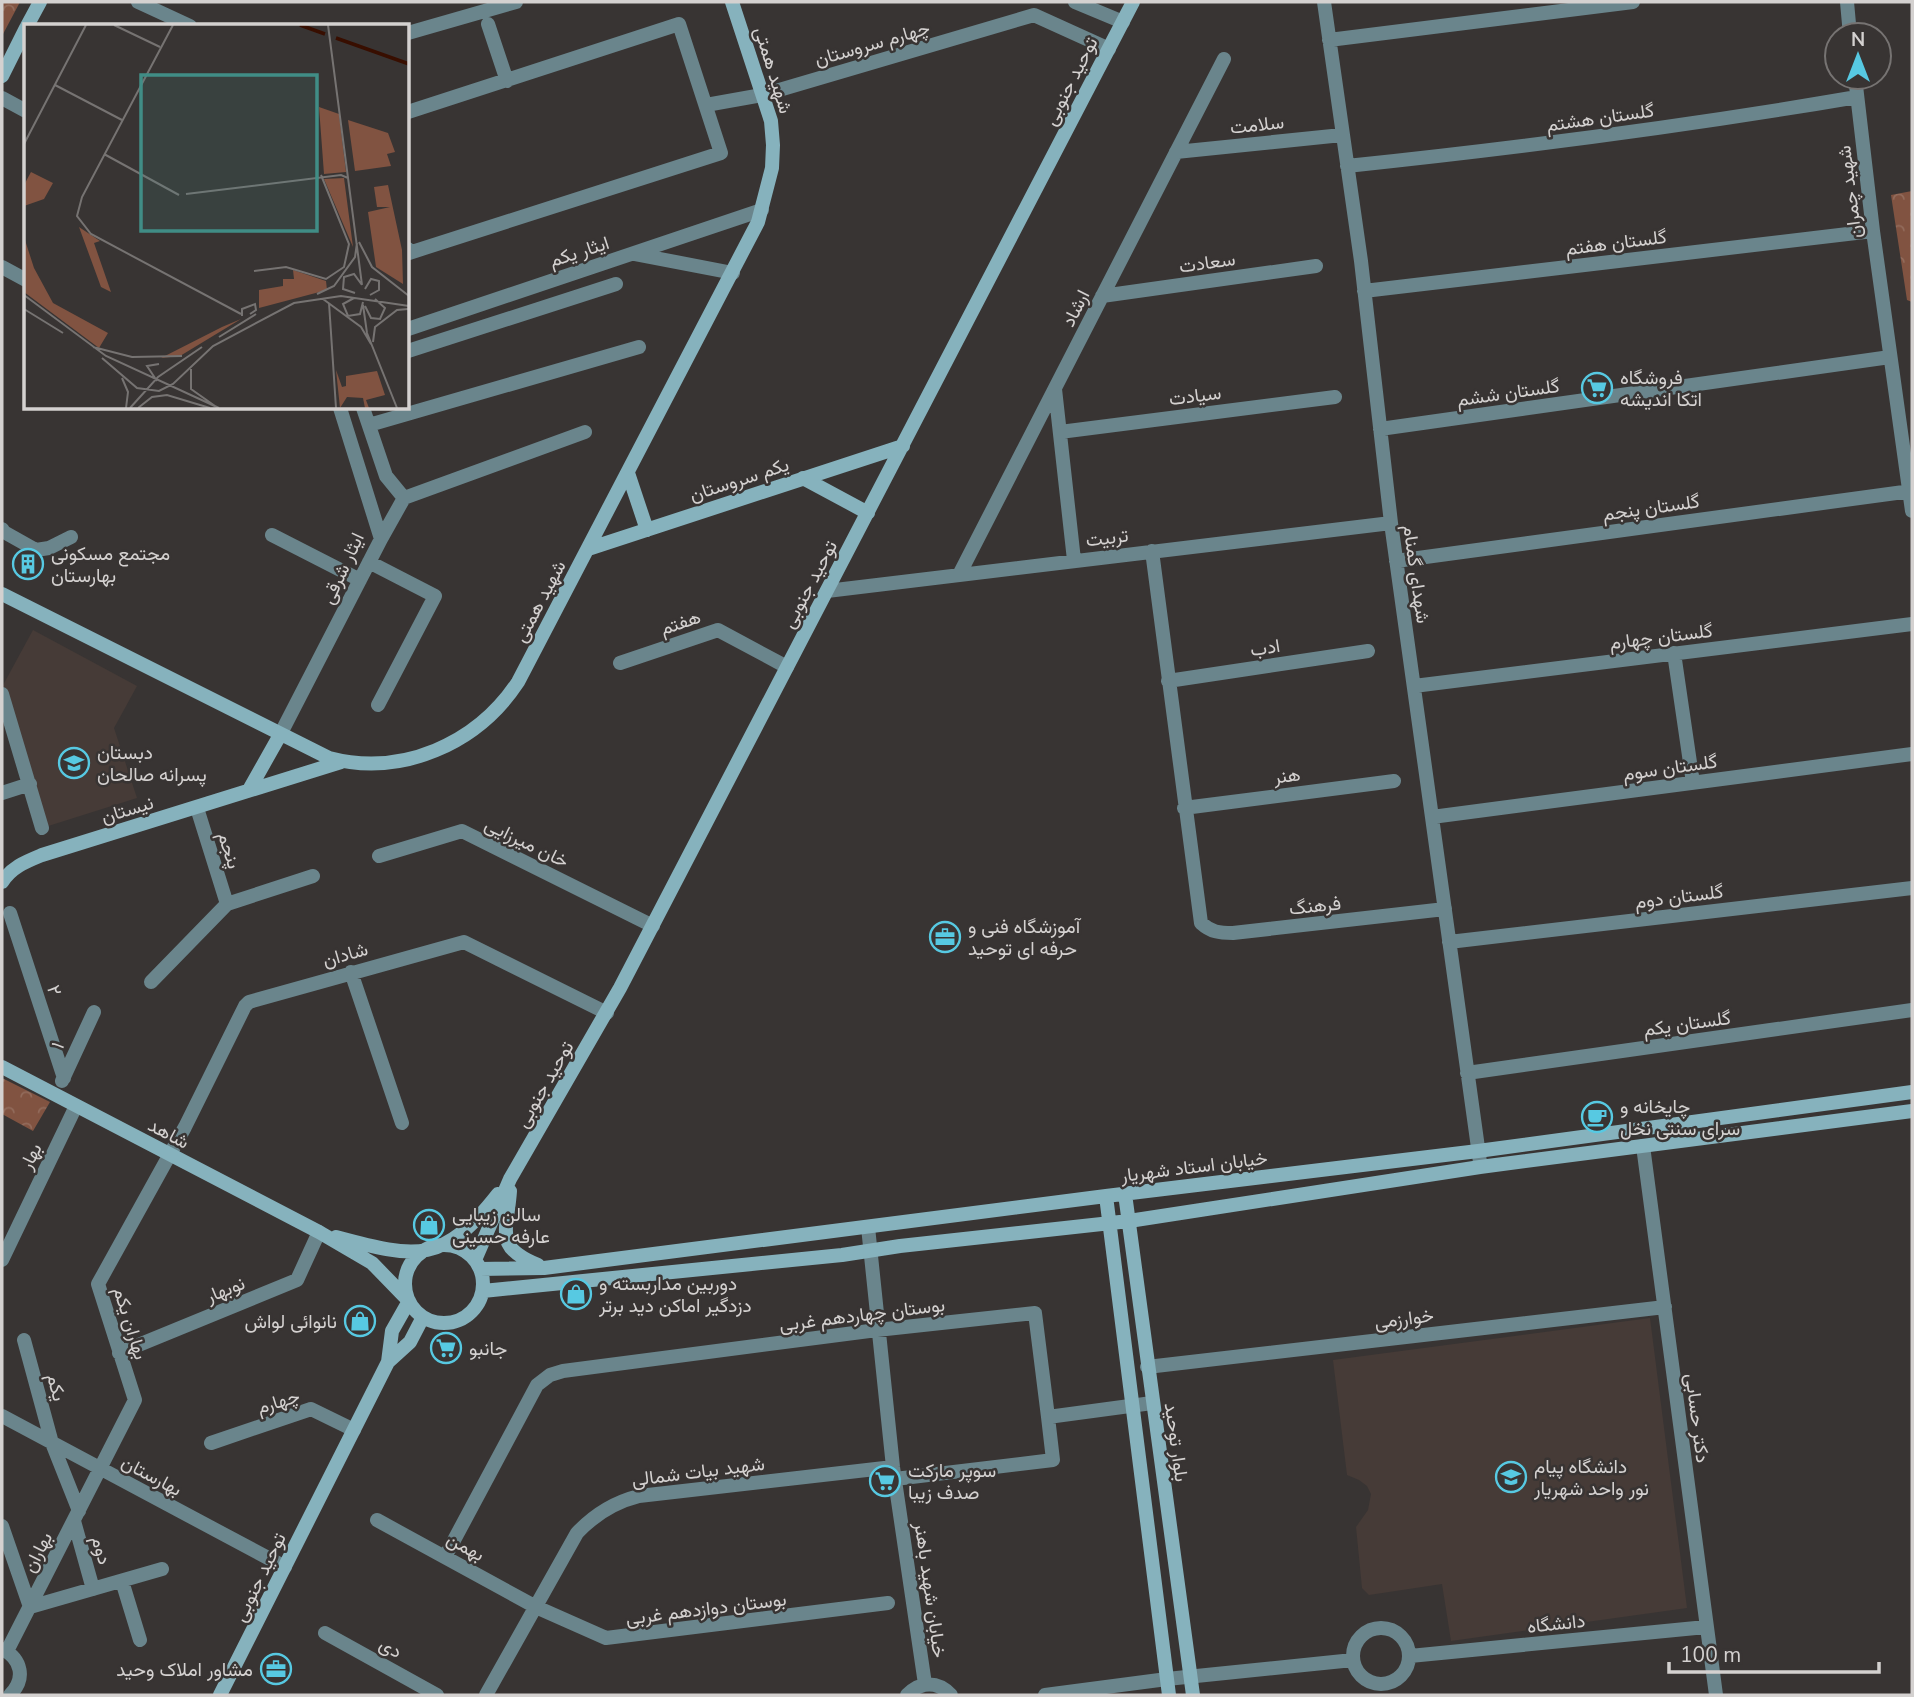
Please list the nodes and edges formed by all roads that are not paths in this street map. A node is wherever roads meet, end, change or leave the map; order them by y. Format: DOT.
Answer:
graph roads {
  1 [pos="40,2"];
  2 [pos="138,2"];
  3 [pos="516,2"];
  4 [pos="732,2"];
  5 [pos="1075,2"];
  6 [pos="1133,2"];
  7 [pos="1324,2"];
  8 [pos="1633,2"];
  9 [pos="1847,2"];
  10 [pos="1849,21"];
  11 [pos="1122,22"];
  12 [pos="29,24"];
  13 [pos="186,24"];
  14 [pos="488,24"];
  15 [pos="410,32"];
  16 [pos="24,33"];
  17 [pos="1329,40"];
  18 [pos="1108,49"];
  19 [pos="1224,59"];
  20 [pos="2,76"];
  21 [pos="507,81"];
  22 [pos="1856,91"];
  23 [pos="762,95"];
  24 [pos="1857,97"];
  25 [pos="2,98"];
  26 [pos="706,105"];
  27 [pos="24,110"];
  28 [pos="410,111"];
  29 [pos="1342,135"];
  30 [pos="1177,152"];
  31 [pos="1347,166"];
  32 [pos="762,210"];
  33 [pos="1873,231"];
  34 [pos="410,253"];
  35 [pos="633,253"];
  36 [pos="1316,266"];
  37 [pos="2,267"];
  38 [pos="733,273"];
  39 [pos="24,279"];
  40 [pos="616,284"];
  41 [pos="1364,291"];
  42 [pos="1102,296"];
  43 [pos="410,328"];
  44 [pos="639,347"];
  45 [pos="410,350"];
  46 [pos="1890,357"];
  47 [pos="1055,389"];
  48 [pos="1335,397"];
  49 [pos="341,410"];
  50 [pos="364,410"];
  51 [pos="369,425"];
  52 [pos="1380,429"];
  53 [pos="585,432"];
  54 [pos="1060,432"];
  55 [pos="903,446"];
  56 [pos="628,473"];
  57 [pos="803,478"];
  58 [pos="1911,491"];
  59 [pos="404,498"];
  60 [pos="1912,511"];
  61 [pos="868,513"];
  62 [pos="1391,523"];
  63 [pos="2,529"];
  64 [pos="647,530"];
  65 [pos="272,535"];
  66 [pos="71,537"];
  67 [pos="381,538"];
  68 [pos="588,549"];
  69 [pos="1152,551"];
  70 [pos="1074,560"];
  71 [pos="1396,561"];
  72 [pos="369,562"];
  73 [pos="959,575"];
  74 [pos="360,580"];
  75 [pos="827,591"];
  76 [pos="2,594"];
  77 [pos="1912,624"];
  78 [pos="1368,651"];
  79 [pos="1674,653"];
  80 [pos="620,663"];
  81 [pos="788,667"];
  82 [pos="1168,681"];
  83 [pos="1414,686"];
  84 [pos="2,694"];
  85 [pos="378,705"];
  86 [pos="280,735"];
  87 [pos="1912,754"];
  88 [pos="343,761"];
  89 [pos="1394,781"];
  90 [pos="1693,783"];
  91 [pos="30,784"];
  92 [pos="249,790"];
  93 [pos="2,793"];
  94 [pos="197,808"];
  95 [pos="1184,808"];
  96 [pos="1432,817"];
  97 [pos="42,828"];
  98 [pos="379,856"];
  99 [pos="313,876"];
  100 [pos="2,882"];
  101 [pos="1912,888"];
  102 [pos="227,904"];
  103 [pos="1445,909"];
  104 [pos="10,913"];
  105 [pos="653,926"];
  106 [pos="1449,942"];
  107 [pos="351,972"];
  108 [pos="151,982"];
  109 [pos="1912,1010"];
  110 [pos="94,1012"];
  111 [pos="607,1013"];
  112 [pos="2,1067"];
  113 [pos="1467,1073"];
  114 [pos="64,1078"];
  115 [pos="1912,1092"];
  116 [pos="56,1095"];
  117 [pos="76,1106"];
  118 [pos="1912,1111"];
  119 [pos="402,1123"];
  120 [pos="1643,1146"];
  121 [pos="1478,1151"];
  122 [pos="169,1155"];
  123 [pos="1480,1167"];
  124 [pos="510,1180"];
  125 [pos="1125,1194"];
  126 [pos="1106,1196"];
  127 [pos="897,1222"];
  128 [pos="1129,1222"];
  129 [pos="1110,1223"];
  130 [pos="868,1227"];
  131 [pos="841,1230"];
  132 [pos="319,1232"];
  133 [pos="446,1245"];
  134 [pos="900,1246"];
  135 [pos="429,1249"];
  136 [pos="870,1252"];
  137 [pos="835,1256"];
  138 [pos="2,1260"];
  139 [pos="477,1264"];
  140 [pos="544,1268"];
  141 [pos="483,1291"];
  142 [pos="409,1301"];
  143 [pos="1665,1307"];
  144 [pos="423,1317"];
  145 [pos="877,1330"];
  146 [pos="24,1340"];
  147 [pos="119,1353"];
  148 [pos="388,1362"];
  149 [pos="1147,1367"];
  150 [pos="1152,1403"];
  151 [pos="1133,1405"];
  152 [pos="2,1416"];
  153 [pos="1048,1417"];
  154 [pos="354,1430"];
  155 [pos="52,1443"];
  156 [pos="211,1443"];
  157 [pos="1053,1460"];
  158 [pos="100,1469"];
  159 [pos="894,1473"];
  160 [pos="76,1516"];
  161 [pos="377,1520"];
  162 [pos="2,1526"];
  163 [pos="445,1557"];
  164 [pos="285,1567"];
  165 [pos="162,1569"];
  166 [pos="122,1581"];
  167 [pos="93,1589"];
  168 [pos="888,1603"];
  169 [pos="30,1607"];
  170 [pos="536,1607"];
  171 [pos="1706,1627"];
  172 [pos="325,1633"];
  173 [pos="140,1640"];
  174 [pos="4,1650"];
  175 [pos="1410,1656"];
  176 [pos="1353,1660"];
  177 [pos="1191,1677"];
  178 [pos="1167,1679"];
  179 [pos="925,1684"];
  180 [pos="1386,1690"];
  181 [pos="14,1692"];
  182 [pos="32,1695"];
  183 [pos="220,1695"];
  184 [pos="437,1695"];
  185 [pos="486,1695"];
  186 [pos="907,1695"];
  187 [pos="951,1695"];
  188 [pos="1045,1695"];
  189 [pos="1169,1695"];
  190 [pos="1193,1695"];
  191 [pos="1716,1695"];
  1 -- 12 [label="street"];
  2 -- 13 [label="street"];
  3 -- 15 [label="street"];
  4 -- 23 [label="street, شهید همتی"];
  5 -- 11 [label="street"];
  6 -- 11 [label="street, توحید جنوبی"];
  7 -- 17 [label="street, شهدای گمنام"];
  8 -- 17 [label="street"];
  9 -- 10 [label="street"];
  11 -- 18 [label="street, توحید جنوبی"];
  14 -- 21 [label="street"];
  16 -- 20 [label="street"];
  17 -- 29 [label="street, شهدای گمنام"];
  18 -- 23 [label="street, چهارم سروستان"];
  18 -- 55 [label="street, توحید جنوبی"];
  19 -- 30 [label="street, ارشاد"];
  21 -- 26 [label="street"];
  21 -- 28 [label="street"];
  22 -- 24 [label="street, شهید چمران"];
  23 -- 26 [label="street, چهارم سروستان"];
  23 -- 32 [label="street, شهید همتی"];
  24 -- 31 [label="street, گلستان هشتم"];
  24 -- 33 [label="street, شهید چمران"];
  25 -- 27 [label="street"];
  26 -- 34 [label="street"];
  29 -- 30 [label="street, سلامت"];
  29 -- 31 [label="street, شهدای گمنام"];
  30 -- 42 [label="street, ارشاد"];
  31 -- 41 [label="street, شهدای گمنام"];
  32 -- 35 [label="street, ایثار یکم"];
  32 -- 38 [label="street, شهید همتی"];
  33 -- 41 [label="street, گلستان هفتم"];
  33 -- 46 [label="street, شهید چمران"];
  35 -- 38 [label="street"];
  35 -- 43 [label="street, ایثار یکم"];
  36 -- 42 [label="street, سعادت"];
  37 -- 39 [label="street"];
  38 -- 56 [label="street, شهید همتی"];
  40 -- 45 [label="street"];
  41 -- 52 [label="street, شهدای گمنام"];
  42 -- 47 [label="street, ارشاد"];
  44 -- 51 [label="street"];
  46 -- 52 [label="street, گلستان ششم"];
  46 -- 58 [label="street, شهید چمران"];
  47 -- 54 [label="street"];
  47 -- 73 [label="street, ارشاد"];
  48 -- 54 [label="street, سیادت"];
  49 -- 67 [label="street, ایثار شرقی"];
  50 -- 51 [label="street"];
  51 -- 59 [label="street"];
  52 -- 62 [label="street, شهدای گمنام"];
  53 -- 59 [label="street"];
  54 -- 70 [label="street"];
  55 -- 57 [label="street, یکم سروستان"];
  55 -- 61 [label="street, توحید جنوبی"];
  56 -- 64 [label="street"];
  56 -- 68 [label="street, شهید همتی"];
  57 -- 61 [label="street"];
  57 -- 64 [label="street, یکم سروستان"];
  58 -- 60 [label="street, شهید چمران"];
  58 -- 71 [label="street, گلستان پنجم"];
  59 -- 67 [label="street"];
  61 -- 75 [label="street, توحید جنوبی"];
  62 -- 69 [label="street, تربیت"];
  62 -- 71 [label="street, شهدای گمنام"];
  63 -- 66 [label="street"];
  64 -- 68 [label="street, یکم سروستان"];
  65 -- 74 [label="street"];
  67 -- 72 [label="street, ایثار شرقی"];
  68 -- 88 [label="street, شهید همتی"];
  69 -- 70 [label="street, تربیت"];
  69 -- 82 [label="street"];
  70 -- 73 [label="street, تربیت"];
  71 -- 83 [label="street, شهدای گمنام"];
  72 -- 74 [label="street, ایثار شرقی"];
  72 -- 85 [label="street"];
  73 -- 75 [label="street, تربیت"];
  74 -- 86 [label="street, ایثار شرقی"];
  75 -- 81 [label="street, توحید جنوبی"];
  76 -- 86 [label="street, شهید همتی"];
  77 -- 79 [label="street, گلستان چهارم"];
  78 -- 82 [label="street, ادب"];
  79 -- 83 [label="street, گلستان چهارم"];
  79 -- 90 [label="street"];
  80 -- 81 [label="street, هفتم"];
  81 -- 105 [label="street, توحید جنوبی"];
  82 -- 95 [label="street"];
  83 -- 96 [label="street, شهدای گمنام"];
  84 -- 91 [label="street"];
  86 -- 88 [label="street, شهید همتی"];
  86 -- 92 [label="street"];
  87 -- 90 [label="street, گلستان سوم"];
  88 -- 92 [label="street, نيستان"];
  89 -- 95 [label="street, هنر"];
  90 -- 96 [label="street, گلستان سوم"];
  91 -- 93 [label="street"];
  91 -- 97 [label="street"];
  92 -- 94 [label="street, نيستان"];
  94 -- 100 [label="street, نيستان"];
  94 -- 102 [label="street, پنجم"];
  95 -- 103 [label="street, فرهنگ"];
  96 -- 103 [label="street, شهدای گمنام"];
  98 -- 105 [label="street, خان میرزایی"];
  99 -- 102 [label="street"];
  101 -- 106 [label="street, گلستان دوم"];
  102 -- 108 [label="street"];
  103 -- 106 [label="street, شهدای گمنام"];
  104 -- 114 [label="street, ۲"];
  105 -- 111 [label="street, توحید جنوبی"];
  106 -- 113 [label="street, شهدای گمنام"];
  107 -- 111 [label="street, شادان"];
  107 -- 119 [label="street"];
  107 -- 122 [label="street, شادان"];
  109 -- 113 [label="street, گلستان یکم"];
  110 -- 114 [label="street, ۱"];
  111 -- 124 [label="street, توحید جنوبی"];
  112 -- 116 [label="street, شاهد"];
  113 -- 121 [label="street, شهدای گمنام"];
  114 -- 116 [label="street, ۱"];
  115 -- 121 [label="street, خیابان استاد شهریار"];
  116 -- 117 [label="street, شاهد"];
  117 -- 122 [label="street, شاهد"];
  117 -- 138 [label="street, بهار"];
  118 -- 120 [label="street"];
  120 -- 123 [label="street"];
  120 -- 143 [label="street, دکتر حسابی"];
  121 -- 123 [label="street, شهدای گمنام"];
  121 -- 125 [label="street, خیابان استاد شهریار"];
  122 -- 132 [label="street, شاهد"];
  122 -- 147 [label="street, بهاران یکم"];
  123 -- 128 [label="street"];
  124 -- 133 [label="street, توحید جنوبی"];
  124 -- 139 [label="street, توحید جنوبی"];
  124 -- 140 [label="street"];
  125 -- 126 [label="street, خیابان استاد شهریار"];
  125 -- 128 [label="street, بلوار توحید"];
  126 -- 127 [label="street, خیابان استاد شهریار"];
  126 -- 129 [label="street, بلوار توحید"];
  127 -- 130 [label="street, خیابان استاد شهریار"];
  127 -- 134 [label="street"];
  128 -- 129 [label="street"];
  128 -- 149 [label="street, بلوار توحید"];
  129 -- 134 [label="street"];
  129 -- 151 [label="street, بلوار توحید"];
  130 -- 131 [label="street, خیابان استاد شهریار"];
  130 -- 136 [label="street, خیابان شهید باهنر"];
  131 -- 137 [label="street"];
  131 -- 140 [label="street, خیابان استاد شهریار"];
  132 -- 135 [label="street"];
  132 -- 142 [label="street"];
  132 -- 147 [label="street, نوبهار"];
  133 -- 135 [label="street"];
  133 -- 139 [label="street"];
  134 -- 136 [label="street"];
  135 -- 142 [label="street"];
  136 -- 137 [label="street"];
  136 -- 145 [label="street, خیابان شهید باهنر"];
  137 -- 141 [label="street"];
  139 -- 140 [label="street, خیابان استاد شهریار"];
  139 -- 141 [label="street"];
  141 -- 144 [label="street"];
  142 -- 144 [label="street"];
  142 -- 148 [label="street, توحید جنوبی"];
  143 -- 149 [label="street, خوارزمی"];
  143 -- 171 [label="street, دکتر حسابی"];
  144 -- 148 [label="street, توحید جنوبی"];
  145 -- 153 [label="street, بوستان چهاردهم غربی"];
  145 -- 159 [label="street, خیابان شهید باهنر"];
  145 -- 163 [label="street, بوستان چهاردهم غربی"];
  146 -- 155 [label="street, یکم"];
  147 -- 158 [label="street, بهاران یکم"];
  148 -- 154 [label="street, توحید جنوبی"];
  149 -- 150 [label="street, بلوار توحید"];
  150 -- 151 [label="street"];
  150 -- 177 [label="street, بلوار توحید"];
  151 -- 153 [label="street"];
  151 -- 178 [label="street, بلوار توحید"];
  152 -- 155 [label="street, بهارستان"];
  153 -- 157 [label="street, بوستان چهاردهم غربی"];
  154 -- 156 [label="street, چهارم"];
  154 -- 164 [label="street, توحید جنوبی"];
  155 -- 158 [label="street, بهارستان"];
  155 -- 160 [label="street, یکم"];
  157 -- 159 [label="street, شهید بیات شمالی"];
  158 -- 160 [label="street, بهاران"];
  158 -- 164 [label="street, بهارستان"];
  159 -- 170 [label="street, شهید بیات شمالی"];
  159 -- 179 [label="street, خیابان شهید باهنر"];
  160 -- 167 [label="street, دوم"];
  160 -- 169 [label="street, بهاران"];
  161 -- 163 [label="street, بهمن"];
  162 -- 169 [label="street"];
  163 -- 170 [label="street, بهمن"];
  164 -- 183 [label="street, توحید جنوبی"];
  165 -- 166 [label="street, دوم"];
  166 -- 167 [label="street, دوم"];
  166 -- 173 [label="street, دوم"];
  167 -- 169 [label="street, دوم"];
  168 -- 170 [label="street, بوستان دوازدهم غربی"];
  169 -- 174 [label="street, بهاران"];
  170 -- 185 [label="street, شهید بیات شمالی"];
  171 -- 175 [label="street, دانشگاه"];
  171 -- 191 [label="street, دکتر حسابی"];
  172 -- 184 [label="street, دی"];
  174 -- 181 [label="street"];
  175 -- 176 [label="street"];
  175 -- 180 [label="street"];
  176 -- 177 [label="street"];
  176 -- 180 [label="street"];
  177 -- 178 [label="street"];
  177 -- 190 [label="street, بلوار توحید"];
  178 -- 188 [label="street"];
  178 -- 189 [label="street, بلوار توحید"];
  179 -- 186 [label="street"];
  179 -- 187 [label="street"];
  181 -- 182 [label="street"];
}
